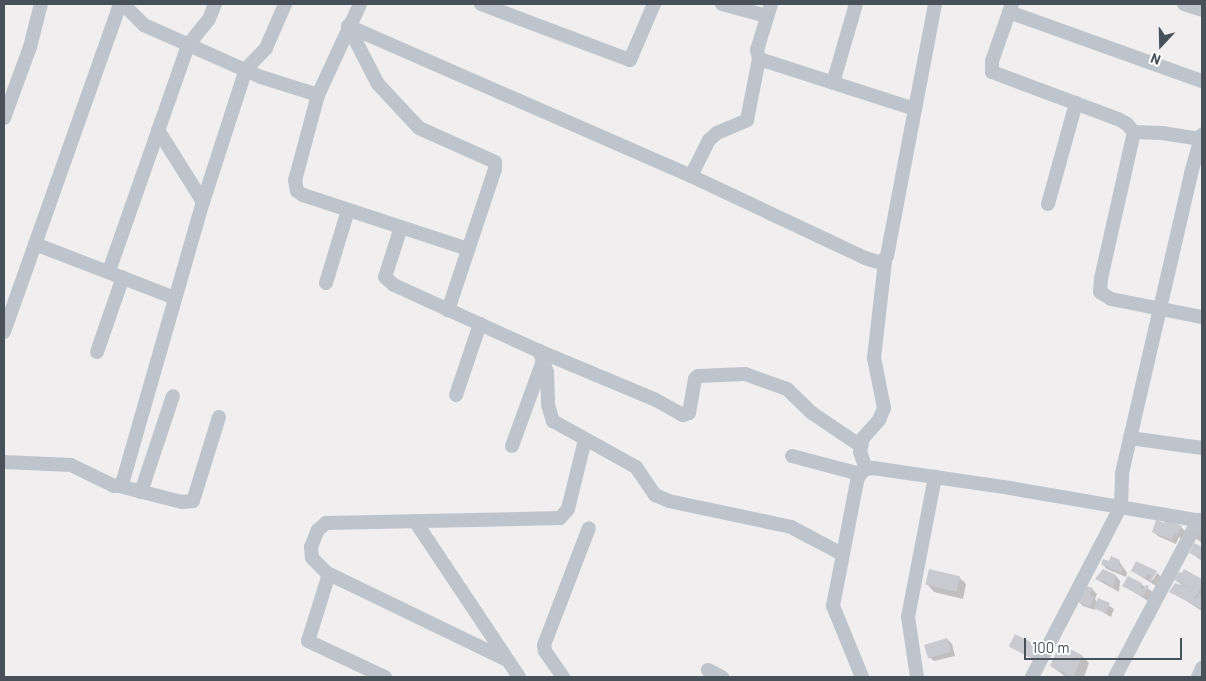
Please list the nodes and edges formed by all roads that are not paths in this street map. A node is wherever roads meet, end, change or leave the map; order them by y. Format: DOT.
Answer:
graph roads {
  1 [pos="40,4"];
  2 [pos="122,4"];
  3 [pos="215,4"];
  4 [pos="285,4"];
  5 [pos="360,4"];
  6 [pos="481,4"];
  7 [pos="654,4"];
  8 [pos="722,4"];
  9 [pos="856,4"];
  10 [pos="935,4"];
  11 [pos="1184,4"];
  12 [pos="1011,8"];
  13 [pos="769,10"];
  14 [pos="1202,10"];
  15 [pos="348,26"];
  16 [pos="188,45"];
  17 [pos="759,59"];
  18 [pos="246,69"];
  19 [pos="1202,81"];
  20 [pos="832,83"];
  21 [pos="318,95"];
  22 [pos="1076,103"];
  23 [pos="915,109"];
  24 [pos="4,118"];
  25 [pos="158,130"];
  26 [pos="1134,132"];
  27 [pos="1201,137"];
  28 [pos="691,176"];
  29 [pos="203,202"];
  30 [pos="1048,204"];
  31 [pos="348,210"];
  32 [pos="401,227"];
  33 [pos="35,244"];
  34 [pos="468,249"];
  35 [pos="885,260"];
  36 [pos="109,271"];
  37 [pos="123,277"];
  38 [pos="326,283"];
  39 [pos="174,298"];
  40 [pos="1160,308"];
  41 [pos="448,310"];
  42 [pos="1202,317"];
  43 [pos="480,324"];
  44 [pos="4,332"];
  45 [pos="97,352"];
  46 [pos="541,356"];
  47 [pos="456,395"];
  48 [pos="173,396"];
  49 [pos="219,417"];
  50 [pos="1130,438"];
  51 [pos="585,440"];
  52 [pos="512,446"];
  53 [pos="861,446"];
  54 [pos="1202,448"];
  55 [pos="792,456"];
  56 [pos="4,462"];
  57 [pos="863,472"];
  58 [pos="935,477"];
  59 [pos="119,486"];
  60 [pos="141,492"];
  61 [pos="1121,506"];
  62 [pos="1200,520"];
  63 [pos="415,521"];
  64 [pos="589,528"];
  65 [pos="842,554"];
  66 [pos="330,574"];
  67 [pos="505,659"];
  68 [pos="1202,668"];
  69 [pos="708,670"];
  70 [pos="385,677"];
  71 [pos="519,677"];
  72 [pos="563,677"];
  73 [pos="722,677"];
  74 [pos="862,677"];
  75 [pos="917,677"];
  76 [pos="1032,677"];
  77 [pos="1115,677"];
  78 [pos="1198,677"];
  1 -- 24 [label="street"];
  2 -- 16 [label="street"];
  2 -- 33 [label="street"];
  3 -- 16 [label="street"];
  4 -- 18 [label="street"];
  5 -- 15 [label="street"];
  6 -- 7 [label="street"];
  8 -- 13 [label="street"];
  9 -- 20 [label="street"];
  10 -- 23 [label="street"];
  11 -- 14 [label="street"];
  12 -- 19 [label="street"];
  12 -- 22 [label="street"];
  13 -- 17 [label="street"];
  15 -- 21 [label="street"];
  15 -- 28 [label="street"];
  15 -- 34 [label="street"];
  16 -- 18 [label="street"];
  16 -- 25 [label="street"];
  17 -- 20 [label="street"];
  17 -- 28 [label="street"];
  18 -- 21 [label="street"];
  18 -- 29 [label="street"];
  20 -- 23 [label="street"];
  21 -- 31 [label="street"];
  22 -- 26 [label="street"];
  22 -- 30 [label="street"];
  23 -- 35 [label="street"];
  25 -- 29 [label="street"];
  25 -- 36 [label="street"];
  26 -- 27 [label="street"];
  26 -- 40 [label="street"];
  27 -- 40 [label="street"];
  28 -- 35 [label="street"];
  29 -- 39 [label="street"];
  31 -- 32 [label="street"];
  31 -- 38 [label="street"];
  32 -- 34 [label="street"];
  32 -- 41 [label="street"];
  33 -- 36 [label="street"];
  33 -- 44 [label="street"];
  34 -- 41 [label="street"];
  35 -- 53 [label="street"];
  36 -- 37 [label="street"];
  37 -- 39 [label="street"];
  37 -- 45 [label="street"];
  39 -- 59 [label="street"];
  40 -- 42 [label="street"];
  40 -- 50 [label="street"];
  41 -- 43 [label="street"];
  43 -- 46 [label="street"];
  43 -- 47 [label="street"];
  46 -- 51 [label="street"];
  46 -- 52 [label="street"];
  46 -- 53 [label="street"];
  48 -- 60 [label="street"];
  49 -- 60 [label="street"];
  50 -- 54 [label="street"];
  50 -- 61 [label="street"];
  51 -- 63 [label="street"];
  51 -- 65 [label="street"];
  53 -- 57 [label="street"];
  55 -- 57 [label="street"];
  56 -- 59 [label="street"];
  57 -- 58 [label="street"];
  57 -- 65 [label="street"];
  58 -- 61 [label="street"];
  58 -- 75 [label="street"];
  59 -- 60 [label="street"];
  61 -- 62 [label="street"];
  61 -- 76 [label="street"];
  62 -- 77 [label="street"];
  63 -- 66 [label="street"];
  63 -- 67 [label="street"];
  64 -- 72 [label="street"];
  65 -- 74 [label="street"];
  66 -- 67 [label="street"];
  66 -- 70 [label="street"];
  67 -- 71 [label="street"];
  68 -- 78 [label="street"];
  69 -- 73 [label="street"];
}
